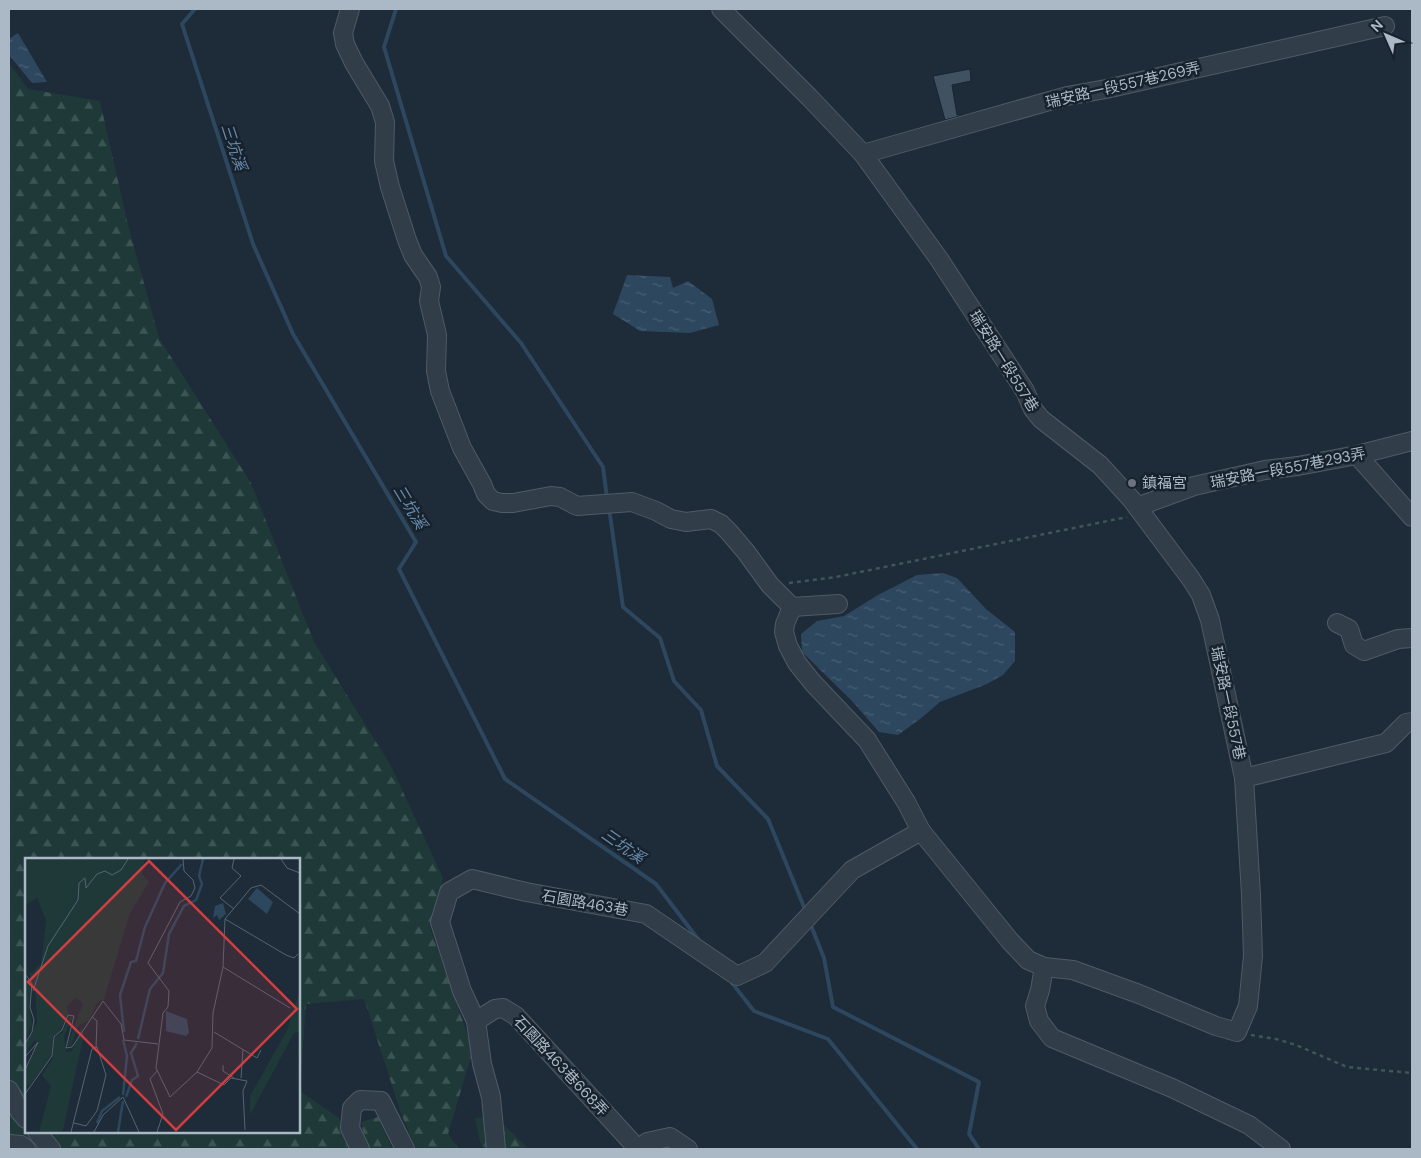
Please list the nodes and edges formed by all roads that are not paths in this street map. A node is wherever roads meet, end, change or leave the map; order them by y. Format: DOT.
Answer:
graph roads {
  1 [pos="350,9"];
  2 [pos="721,9"];
  3 [pos="1385,26"];
  4 [pos="864,154"];
  5 [pos="1412,441"];
  6 [pos="1357,455"];
  7 [pos="1140,510"];
  8 [pos="1412,517"];
  9 [pos="838,604"];
  10 [pos="792,607"];
  11 [pos="1337,623"];
  12 [pos="1412,638"];
  13 [pos="1412,722"];
  14 [pos="1244,778"];
  15 [pos="921,831"];
  16 [pos="1044,967"];
  17 [pos="476,1021"];
  18 [pos="9,1090"];
  19 [pos="25,1118"];
  20 [pos="38,1133"];
  21 [pos="9,1144"];
  22 [pos="26,1149"];
  23 [pos="51,1149"];
  24 [pos="360,1149"];
  25 [pos="405,1149"];
  26 [pos="496,1149"];
  27 [pos="639,1149"];
  28 [pos="688,1149"];
  29 [pos="1281,1149"];
  1 -- 10 [label="street"];
  2 -- 4 [label="street, 瑞安路一段557巷"];
  3 -- 4 [label="street, 瑞安路一段557巷269弄"];
  4 -- 7 [label="street, 瑞安路一段557巷"];
  5 -- 6 [label="street, 瑞安路一段557巷293弄"];
  6 -- 7 [label="street, 瑞安路一段557巷293弄"];
  6 -- 8 [label="street"];
  7 -- 14 [label="street, 瑞安路一段557巷"];
  9 -- 10 [label="street"];
  10 -- 15 [label="street"];
  11 -- 12 [label="street"];
  13 -- 14 [label="street"];
  14 -- 16 [label="street, 瑞安路一段557巷"];
  15 -- 16 [label="street"];
  15 -- 17 [label="street, 石園路463巷"];
  16 -- 29 [label="street"];
  17 -- 26 [label="street, 石園路463巷"];
  17 -- 27 [label="street, 石園路463巷668弄"];
  18 -- 19 [label="street"];
  20 -- 23 [label="street"];
  21 -- 22 [label="street"];
  24 -- 25 [label="street"];
  27 -- 28 [label="street, 石園路463巷668弄"];
}
